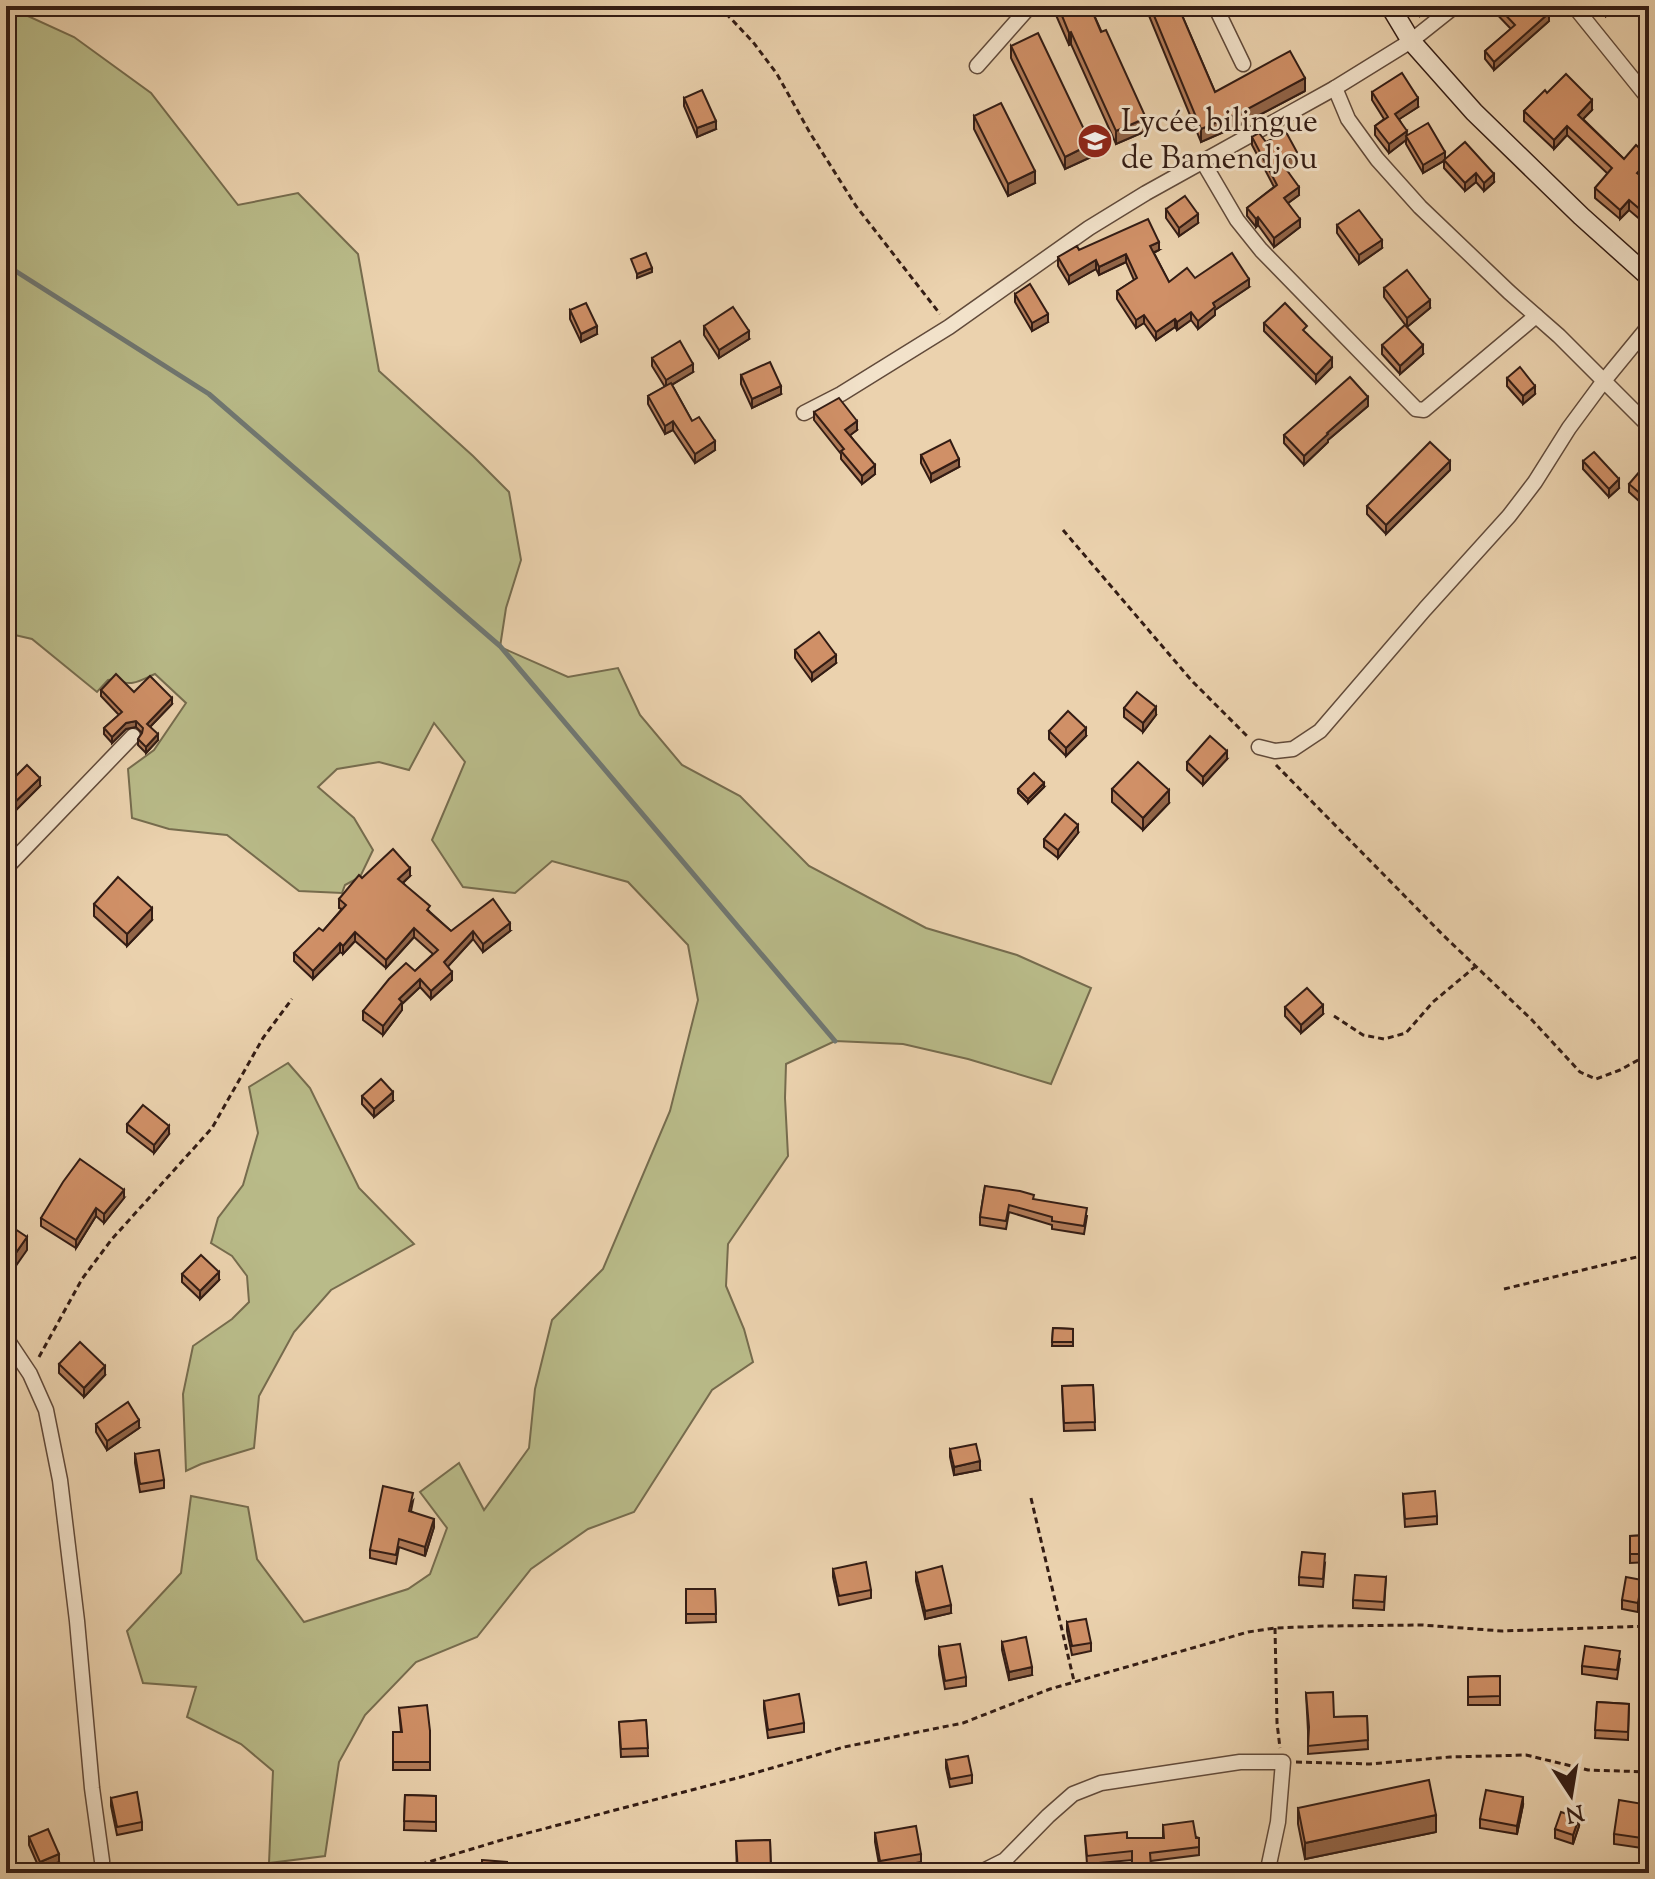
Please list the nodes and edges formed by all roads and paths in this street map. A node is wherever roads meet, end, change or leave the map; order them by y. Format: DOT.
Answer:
graph roads {
  1 [pos="719,6"];
  2 [pos="1030,6"];
  3 [pos="1215,6"];
  4 [pos="1390,6"];
  5 [pos="1455,6"];
  6 [pos="1574,6"];
  7 [pos="1411,41"];
  8 [pos="1243,64"];
  9 [pos="977,66"];
  10 [pos="1335,88"];
  11 [pos="1649,99"];
  12 [pos="1203,162"];
  13 [pos="1649,277"];
  14 [pos="1536,316"];
  15 [pos="1649,326"];
  16 [pos="949,327"];
  17 [pos="1603,382"];
  18 [pos="804,413"];
  19 [pos="1649,426"];
  20 [pos="1063,530"];
  21 [pos="133,736"];
  22 [pos="1259,747"];
  23 [pos="6,868"];
  24 [pos="1477,966"];
  25 [pos="292,999"];
  26 [pos="1334,1016"];
  27 [pos="1649,1054"];
  28 [pos="1649,1254"];
  29 [pos="1504,1289"];
  30 [pos="6,1338"];
  31 [pos="30,1374"];
  32 [pos="1031,1498"];
  33 [pos="1649,1626"];
  34 [pos="1275,1628"];
  35 [pos="1074,1682"];
  36 [pos="1283,1762"];
  37 [pos="1649,1772"];
  38 [pos="102,1873"];
  39 [pos="392,1873"];
  40 [pos="979,1873"];
  41 [pos="1266,1873"];
  1 -- 16 [label="path"];
  2 -- 9 [label="street"];
  3 -- 8 [label="street"];
  4 -- 7 [label="main road"];
  5 -- 7 [label="street"];
  6 -- 11 [label="street"];
  7 -- 10 [label="street"];
  7 -- 13 [label="main road"];
  10 -- 12 [label="street"];
  10 -- 14 [label="street"];
  12 -- 14 [label="street"];
  12 -- 16 [label="street"];
  14 -- 17 [label="street"];
  15 -- 17 [label="street"];
  16 -- 18 [label="street"];
  17 -- 19 [label="street"];
  17 -- 22 [label="street"];
  20 -- 22 [label="path"];
  21 -- 23 [label="street"];
  22 -- 24 [label="path"];
  24 -- 26 [label="path"];
  24 -- 27 [label="path"];
  25 -- 31 [label="path"];
  28 -- 29 [label="path"];
  30 -- 31 [label="street"];
  31 -- 38 [label="street"];
  32 -- 35 [label="path"];
  33 -- 34 [label="path"];
  34 -- 35 [label="path"];
  34 -- 36 [label="path"];
  35 -- 39 [label="path"];
  36 -- 37 [label="path"];
  36 -- 40 [label="street"];
  36 -- 41 [label="street"];
}
